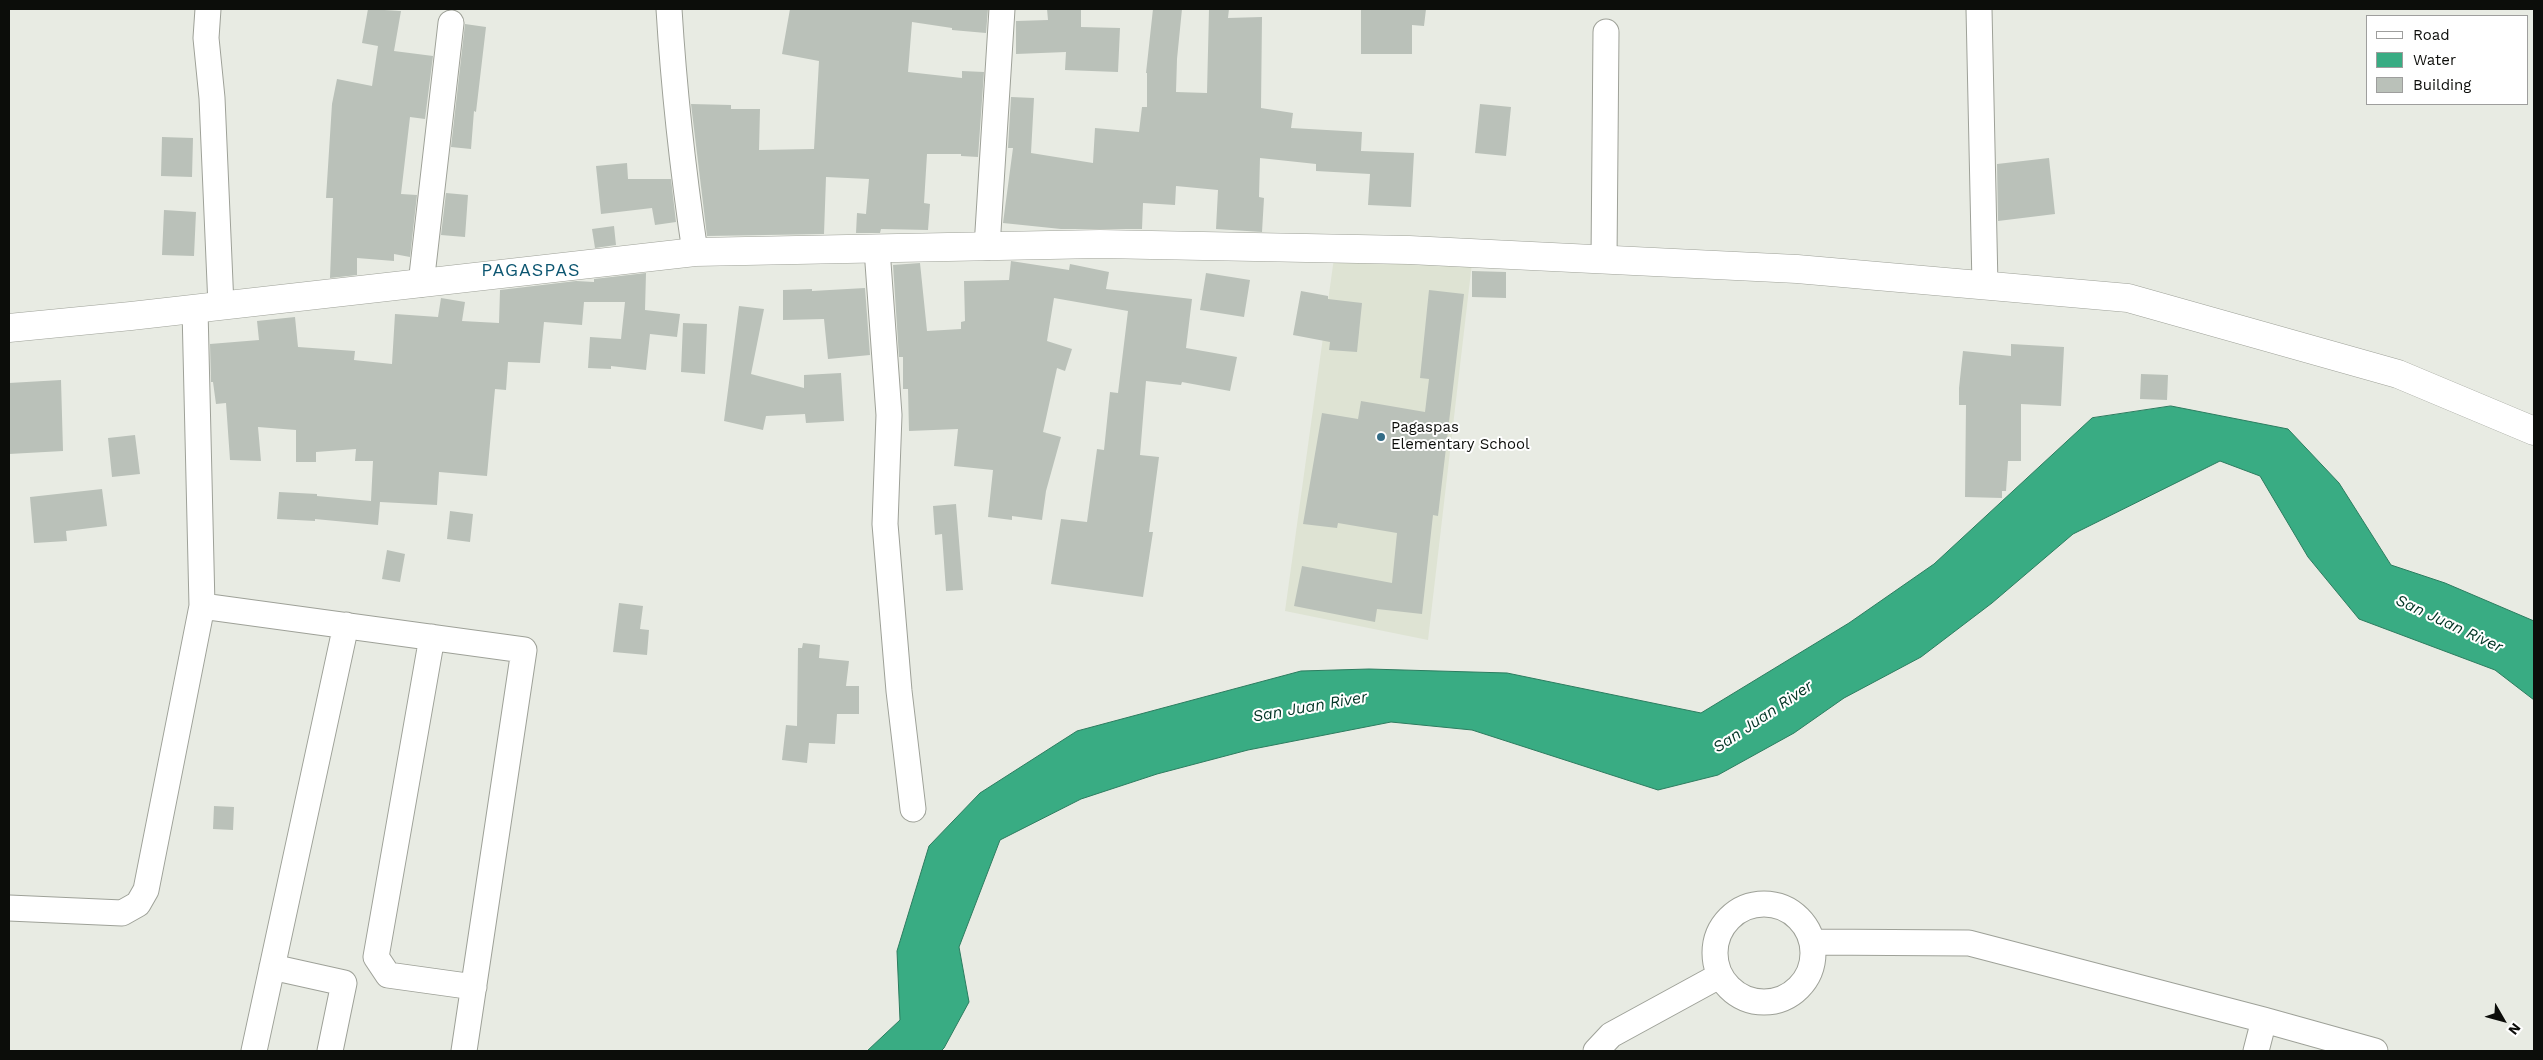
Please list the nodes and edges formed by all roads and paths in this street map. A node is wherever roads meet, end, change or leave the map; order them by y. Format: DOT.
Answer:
graph roads {
  1 [pos="208,9"];
  2 [pos="669,9"];
  3 [pos="1002,9"];
  4 [pos="1979,9"];
  5 [pos="451,23"];
  6 [pos="1606,32"];
  7 [pos="987,247"];
  8 [pos="877,249"];
  9 [pos="695,252"];
  10 [pos="1604,259"];
  11 [pos="421,284"];
  12 [pos="1985,285"];
  13 [pos="221,306"];
  14 [pos="195,309"];
  15 [pos="9,328"];
  16 [pos="2534,431"];
  17 [pos="202,606"];
  18 [pos="346,625"];
  19 [pos="432,637"];
  20 [pos="914,808"];
  21 [pos="9,908"];
  22 [pos="1813,942"];
  23 [pos="272,967"];
  24 [pos="1720,976"];
  25 [pos="474,988"];
  26 [pos="2264,1020"];
  27 [pos="254,1051"];
  28 [pos="330,1051"];
  29 [pos="464,1051"];
  30 [pos="1596,1051"];
  31 [pos="2256,1051"];
  32 [pos="2375,1051"];
  1 -- 13 [label="street"];
  2 -- 9 [label="street"];
  3 -- 7 [label="street"];
  4 -- 12 [label="street"];
  5 -- 11 [label="street"];
  6 -- 10 [label="street"];
  7 -- 8 [label="main road"];
  7 -- 10 [label="main road"];
  8 -- 9 [label="main road"];
  8 -- 20 [label="street"];
  9 -- 11 [label="main road"];
  10 -- 12 [label="main road"];
  11 -- 13 [label="main road"];
  12 -- 16 [label="main road"];
  13 -- 14 [label="main road"];
  14 -- 15 [label="main road"];
  14 -- 17 [label="street"];
  17 -- 18 [label="street"];
  17 -- 21 [label="street"];
  18 -- 19 [label="street"];
  18 -- 23 [label="street"];
  19 -- 25 [label="street"];
  19 -- 25 [label="street"];
  22 -- 24 [label="street"];
  22 -- 24 [label="street"];
  22 -- 26 [label="street"];
  23 -- 27 [label="street"];
  23 -- 28 [label="street"];
  24 -- 30 [label="street"];
  25 -- 29 [label="street"];
  26 -- 31 [label="street"];
  26 -- 32 [label="street"];
}
